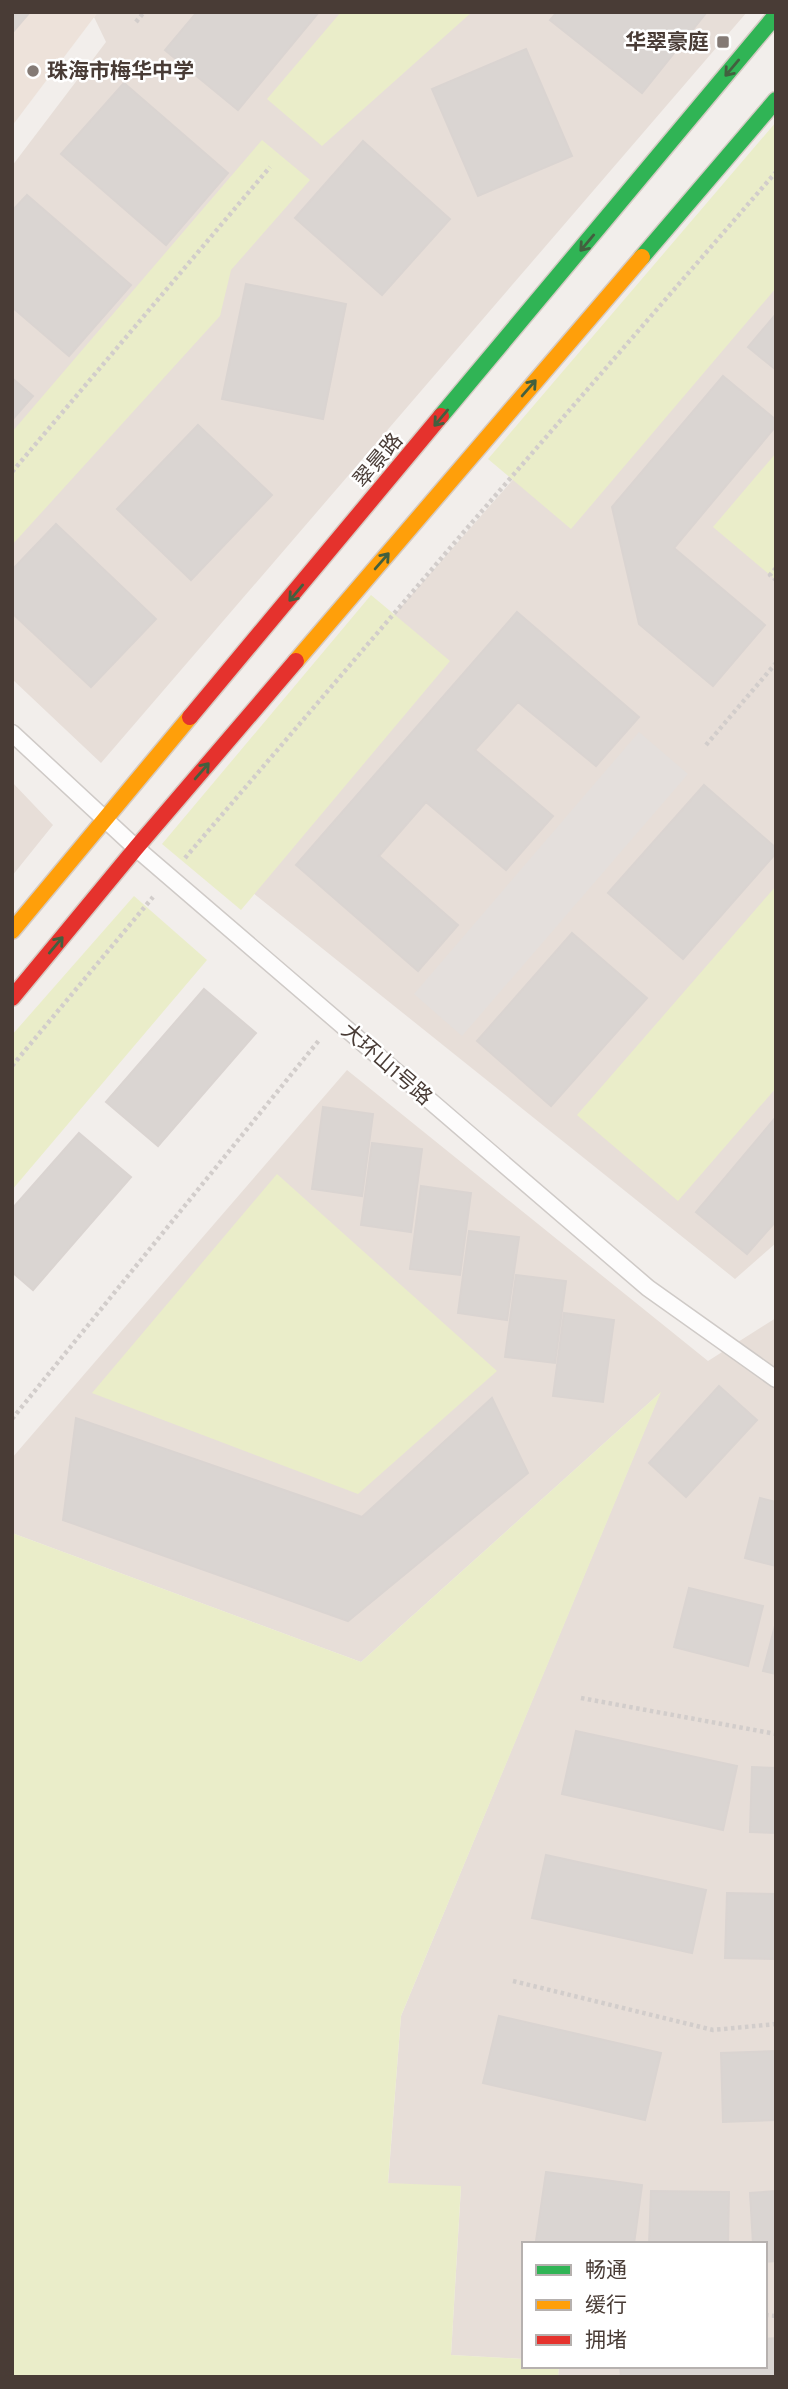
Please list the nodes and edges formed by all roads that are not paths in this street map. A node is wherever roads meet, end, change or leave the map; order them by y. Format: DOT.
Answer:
graph roads {
  1 [pos="776,15"];
  2 [pos="776,100"];
  3 [pos="12,733"];
  4 [pos="106,821"];
  5 [pos="136,848"];
  6 [pos="12,931"];
  7 [pos="12,998"];
  8 [pos="776,1379"];
  1 -- 4 [label="main road, 翠景路, one-way"];
  5 -- 2 [label="main road, one-way"];
  3 -- 4 [label="lane, 大环山1号路"];
  4 -- 5 [label="lane, 大环山1号路"];
  4 -- 6 [label="main road, 翠景路"];
  7 -- 5 [label="main road, one-way"];
  5 -- 8 [label="lane, 大环山1号路"];
}
